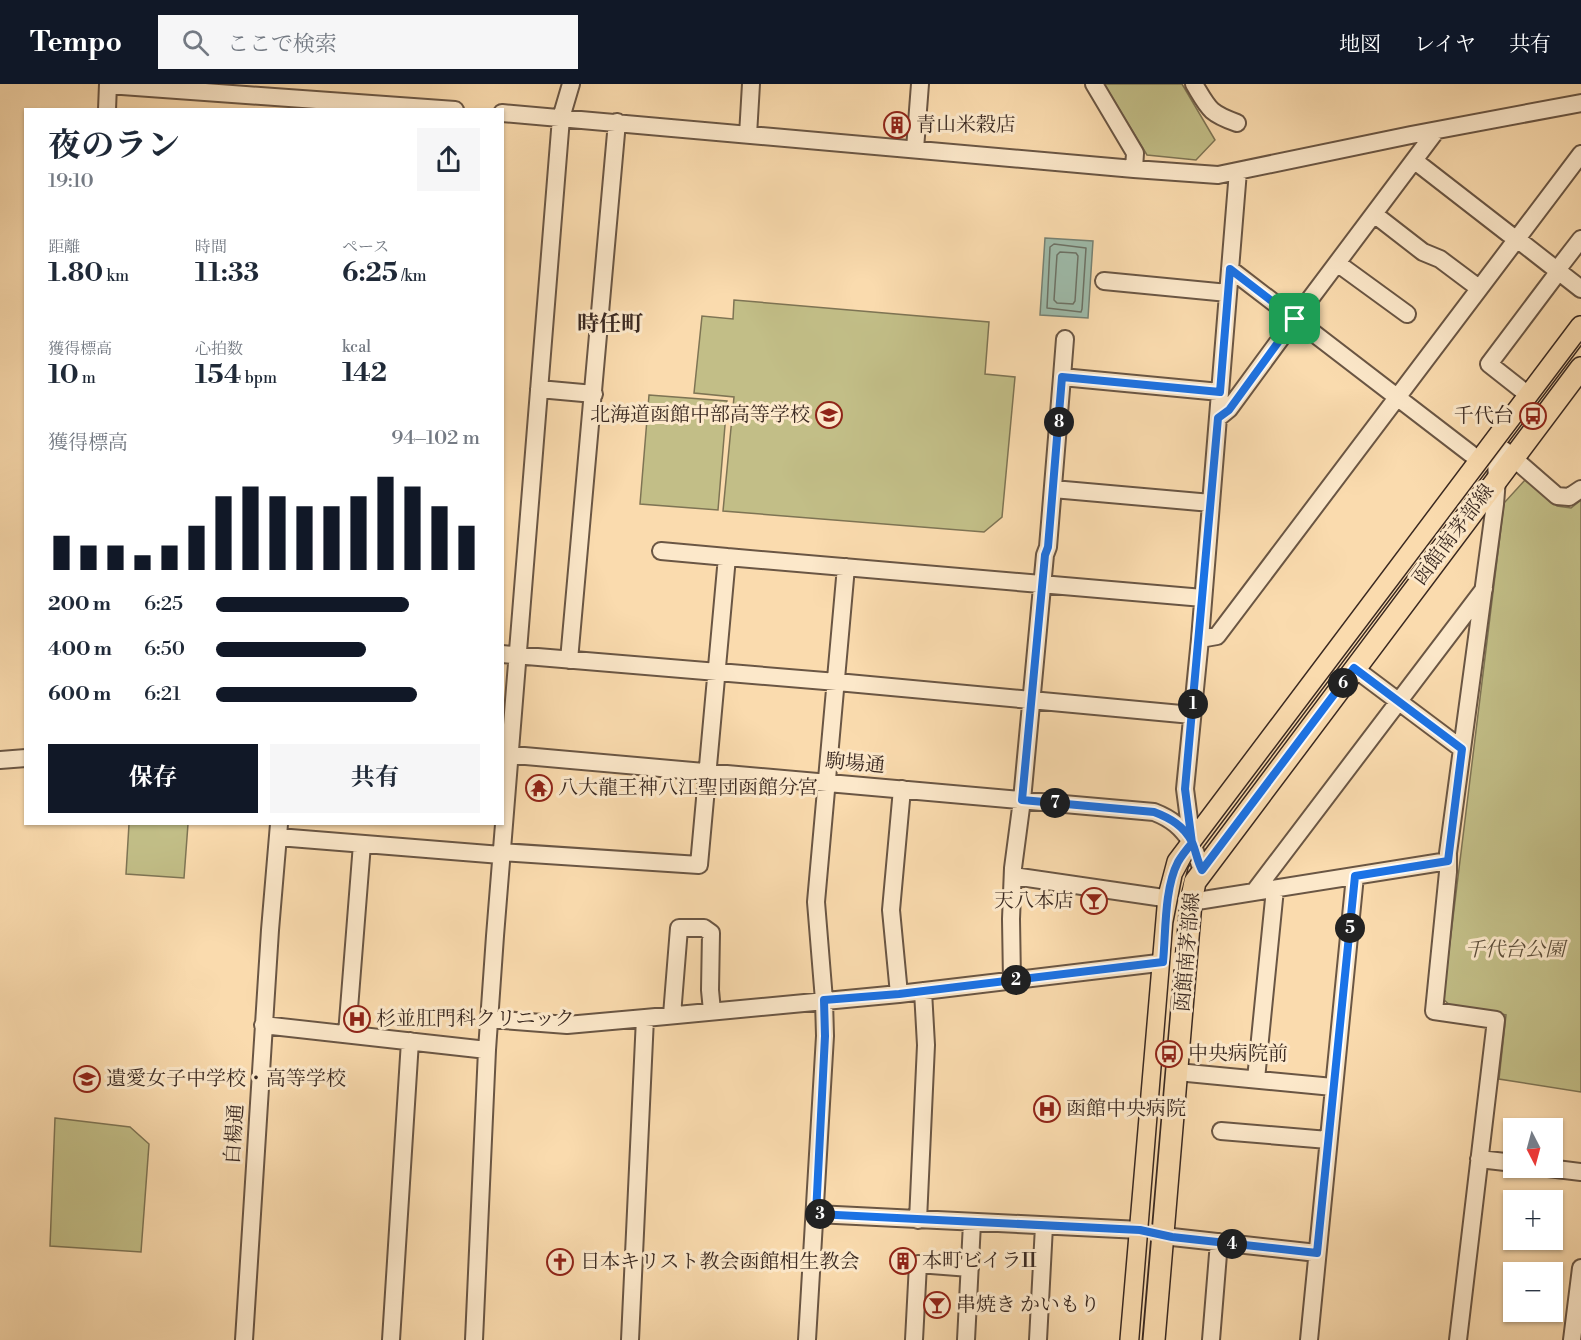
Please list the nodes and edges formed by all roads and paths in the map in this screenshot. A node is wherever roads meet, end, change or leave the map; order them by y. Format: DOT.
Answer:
graph roads {
  1 [pos="571,84"];
  2 [pos="752,84"];
  3 [pos="920,84"];
  4 [pos="1094,84"];
  5 [pos="1194,84"];
  6 [pos="108,85"];
  7 [pos="341,98"];
  8 [pos="1581,103"];
  9 [pos="107,108"];
  10 [pos="436,108"];
  11 [pos="504,113"];
  12 [pos="561,118"];
  13 [pos="617,122"];
  14 [pos="1237,123"];
  15 [pos="1436,131"];
  16 [pos="748,135"];
  17 [pos="915,149"];
  18 [pos="1581,154"];
  19 [pos="1415,161"];
  20 [pos="1134,170"];
  21 [pos="1238,171"];
  22 [pos="1374,214"];
  23 [pos="1513,236"];
  24 [pos="1581,239"];
  25 [pos="1337,263"];
  26 [pos="1230,269"];
  27 [pos="1558,271"];
  28 [pos="1104,281"];
  29 [pos="1472,283"];
  30 [pos="1581,289"];
  31 [pos="1228,293"];
  32 [pos="1407,314"];
  33 [pos="1295,319"];
  34 [pos="1581,327"];
  35 [pos="1065,339"];
  36 [pos="1581,368"];
  37 [pos="1062,377"];
  38 [pos="539,389"];
  39 [pos="1522,390"];
  40 [pos="1220,392"];
  41 [pos="594,394"];
  42 [pos="1397,396"];
  43 [pos="1218,418"];
  44 [pos="1495,442"];
  45 [pos="1471,454"];
  46 [pos="1513,458"];
  47 [pos="1497,479"];
  48 [pos="1053,489"];
  49 [pos="1581,489"];
  50 [pos="1211,503"];
  51 [pos="661,550"];
  52 [pos="727,556"];
  53 [pos="846,567"];
  54 [pos="1042,585"];
  55 [pos="1484,588"];
  56 [pos="1203,598"];
  57 [pos="1200,639"];
  58 [pos="510,654"];
  59 [pos="568,660"];
  60 [pos="1354,668"];
  61 [pos="716,672"];
  62 [pos="837,682"];
  63 [pos="1031,699"];
  64 [pos="1398,702"];
  65 [pos="1192,715"];
  66 [pos="1462,749"];
  67 [pos="507,754"];
  68 [pos="24,758"];
  69 [pos="0,760"];
  70 [pos="707,772"];
  71 [pos="828,782"];
  72 [pos="902,789"];
  73 [pos="1022,800"];
  74 [pos="504,814"];
  75 [pos="503,825"];
  76 [pos="279,830"];
  77 [pos="1192,843"];
  78 [pos="362,844"];
  79 [pos="502,854"];
  80 [pos="1448,861"];
  81 [pos="1202,870"];
  82 [pos="1013,876"];
  83 [pos="1355,876"];
  84 [pos="1275,889"];
  85 [pos="1254,892"];
  86 [pos="1168,898"];
  87 [pos="1191,902"];
  88 [pos="1186,960"];
  89 [pos="1163,962"];
  90 [pos="1012,981"];
  91 [pos="923,991"];
  92 [pos="899,994"];
  93 [pos="824,1000"];
  94 [pos="712,1011"];
  95 [pos="672,1015"];
  96 [pos="645,1018"];
  97 [pos="489,1019"];
  98 [pos="263,1025"];
  99 [pos="347,1034"];
  100 [pos="410,1041"];
  101 [pos="487,1050"];
  102 [pos="1177,1072"];
  103 [pos="1256,1079"];
  104 [pos="1333,1087"];
  105 [pos="1221,1131"];
  106 [pos="1328,1140"];
  107 [pos="1479,1159"];
  108 [pos="1503,1162"];
  109 [pos="1563,1170"];
  110 [pos="1581,1172"];
  111 [pos="816,1214"];
  112 [pos="918,1220"];
  113 [pos="972,1223"];
  114 [pos="1044,1226"];
  115 [pos="1140,1230"];
  116 [pos="1162,1235"];
  117 [pos="1220,1242"];
  118 [pos="1317,1253"];
  119 [pos="970,1268"];
  120 [pos="1581,1268"];
  121 [pos="244,1340"];
  122 [pos="391,1340"];
  123 [pos="474,1340"];
  124 [pos="630,1340"];
  125 [pos="807,1340"];
  126 [pos="914,1340"];
  127 [pos="966,1340"];
  128 [pos="1038,1340"];
  129 [pos="1131,1340"];
  130 [pos="1154,1340"];
  131 [pos="1211,1340"];
  132 [pos="1309,1340"];
  133 [pos="1458,1340"];
  134 [pos="1572,1340"];
  1 -- 12 [label="street"];
  2 -- 16 [label="street"];
  3 -- 17 [label="street"];
  4 -- 20 [label="street"];
  5 -- 14 [label="street"];
  6 -- 7 [label="street"];
  6 -- 9 [label="street"];
  7 -- 10 [label="street"];
  8 -- 15 [label="street"];
  11 -- 12 [label="street"];
  12 -- 13 [label="street"];
  12 -- 38 [label="street"];
  13 -- 16 [label="street"];
  13 -- 41 [label="street"];
  15 -- 19 [label="street"];
  15 -- 21 [label="street"];
  16 -- 17 [label="street"];
  17 -- 20 [label="street"];
  18 -- 23 [label="street"];
  19 -- 22 [label="street"];
  19 -- 23 [label="street"];
  20 -- 21 [label="street"];
  21 -- 26 [label="street"];
  22 -- 25 [label="street"];
  22 -- 29 [label="street"];
  23 -- 27 [label="street"];
  23 -- 42 [label="street"];
  24 -- 27 [label="street"];
  25 -- 32 [label="street"];
  25 -- 33 [label="street"];
  26 -- 31 [label="street"];
  26 -- 33 [label="street"];
  27 -- 30 [label="street"];
  27 -- 39 [label="street"];
  28 -- 31 [label="street"];
  31 -- 40 [label="street"];
  33 -- 42 [label="street"];
  33 -- 43 [label="street"];
  34 -- 44 [label="main road"];
  35 -- 37 [label="street"];
  36 -- 46 [label="main road, 函館南茅部線"];
  37 -- 40 [label="street"];
  37 -- 48 [label="street"];
  38 -- 41 [label="street"];
  38 -- 58 [label="street"];
  40 -- 43 [label="street"];
  41 -- 59 [label="street"];
  42 -- 45 [label="street"];
  42 -- 57 [label="street"];
  43 -- 50 [label="street"];
  44 -- 46 [label="street"];
  44 -- 47 [label="street"];
  44 -- 77 [label="main road"];
  46 -- 47 [label="main road, 函館南茅部線"];
  46 -- 49 [label="street"];
  47 -- 55 [label="street"];
  47 -- 60 [label="main road, 函館南茅部線"];
  48 -- 50 [label="street"];
  48 -- 54 [label="street"];
  50 -- 56 [label="street"];
  51 -- 52 [label="street"];
  52 -- 53 [label="street"];
  52 -- 61 [label="street"];
  53 -- 54 [label="street"];
  53 -- 62 [label="street"];
  54 -- 56 [label="street"];
  54 -- 63 [label="street"];
  55 -- 64 [label="street"];
  55 -- 66 [label="street"];
  56 -- 57 [label="street"];
  57 -- 65 [label="street"];
  58 -- 59 [label="street"];
  58 -- 67 [label="street"];
  59 -- 61 [label="street"];
  60 -- 64 [label="street"];
  60 -- 81 [label="main road, 函館南茅部線"];
  61 -- 62 [label="street"];
  61 -- 70 [label="street"];
  62 -- 63 [label="street"];
  62 -- 71 [label="street"];
  63 -- 65 [label="street"];
  63 -- 73 [label="street"];
  64 -- 66 [label="street"];
  64 -- 85 [label="street"];
  65 -- 77 [label="street"];
  66 -- 80 [label="street"];
  67 -- 70 [label="street, 駒場通"];
  67 -- 74 [label="street"];
  68 -- 69 [label="street"];
  70 -- 71 [label="street, 駒場通"];
  70 -- 79 [label="street"];
  71 -- 72 [label="street, 駒場通"];
  71 -- 93 [label="street"];
  72 -- 73 [label="street, 駒場通"];
  72 -- 92 [label="street"];
  73 -- 77 [label="street, 駒場通"];
  73 -- 82 [label="street"];
  75 -- 79 [label="street"];
  76 -- 78 [label="street"];
  76 -- 98 [label="street, 白楊通"];
  77 -- 81 [label="street"];
  77 -- 86 [label="main road"];
  78 -- 79 [label="street"];
  78 -- 99 [label="street"];
  79 -- 97 [label="street"];
  80 -- 83 [label="street"];
  80 -- 107 [label="street"];
  81 -- 87 [label="main road, 函館南茅部線"];
  82 -- 86 [label="street"];
  82 -- 90 [label="street"];
  83 -- 84 [label="street"];
  83 -- 104 [label="street"];
  84 -- 85 [label="street"];
  84 -- 103 [label="street"];
  85 -- 87 [label="street"];
  86 -- 87 [label="street"];
  86 -- 89 [label="main road"];
  87 -- 88 [label="main road, 函館南茅部線"];
  88 -- 89 [label="street"];
  88 -- 102 [label="main road, 函館南茅部線"];
  89 -- 90 [label="street"];
  89 -- 115 [label="main road"];
  90 -- 91 [label="street"];
  91 -- 92 [label="street"];
  91 -- 112 [label="street"];
  92 -- 93 [label="street"];
  93 -- 94 [label="street"];
  93 -- 111 [label="street"];
  94 -- 95 [label="street"];
  94 -- 95 [label="street"];
  95 -- 96 [label="street"];
  96 -- 97 [label="street"];
  96 -- 124 [label="street"];
  97 -- 101 [label="street"];
  98 -- 99 [label="street"];
  98 -- 121 [label="street, 白楊通"];
  99 -- 100 [label="street"];
  100 -- 101 [label="street"];
  100 -- 122 [label="street"];
  101 -- 123 [label="street"];
  102 -- 103 [label="street"];
  102 -- 116 [label="main road, 函館南茅部線"];
  103 -- 104 [label="street"];
  104 -- 106 [label="street"];
  105 -- 106 [label="street"];
  106 -- 118 [label="street"];
  107 -- 108 [label="street"];
  107 -- 133 [label="street"];
  109 -- 110 [label="street"];
  111 -- 112 [label="street"];
  111 -- 125 [label="street"];
  112 -- 113 [label="street"];
  113 -- 114 [label="street"];
  113 -- 119 [label="street"];
  114 -- 115 [label="street"];
  114 -- 128 [label="street"];
  115 -- 116 [label="street"];
  115 -- 129 [label="main road"];
  116 -- 117 [label="street"];
  116 -- 130 [label="main road, 函館南茅部線"];
  117 -- 118 [label="street"];
  117 -- 131 [label="street"];
  118 -- 132 [label="street"];
  119 -- 126 [label="street"];
  119 -- 127 [label="street"];
  120 -- 134 [label="street"];
}
